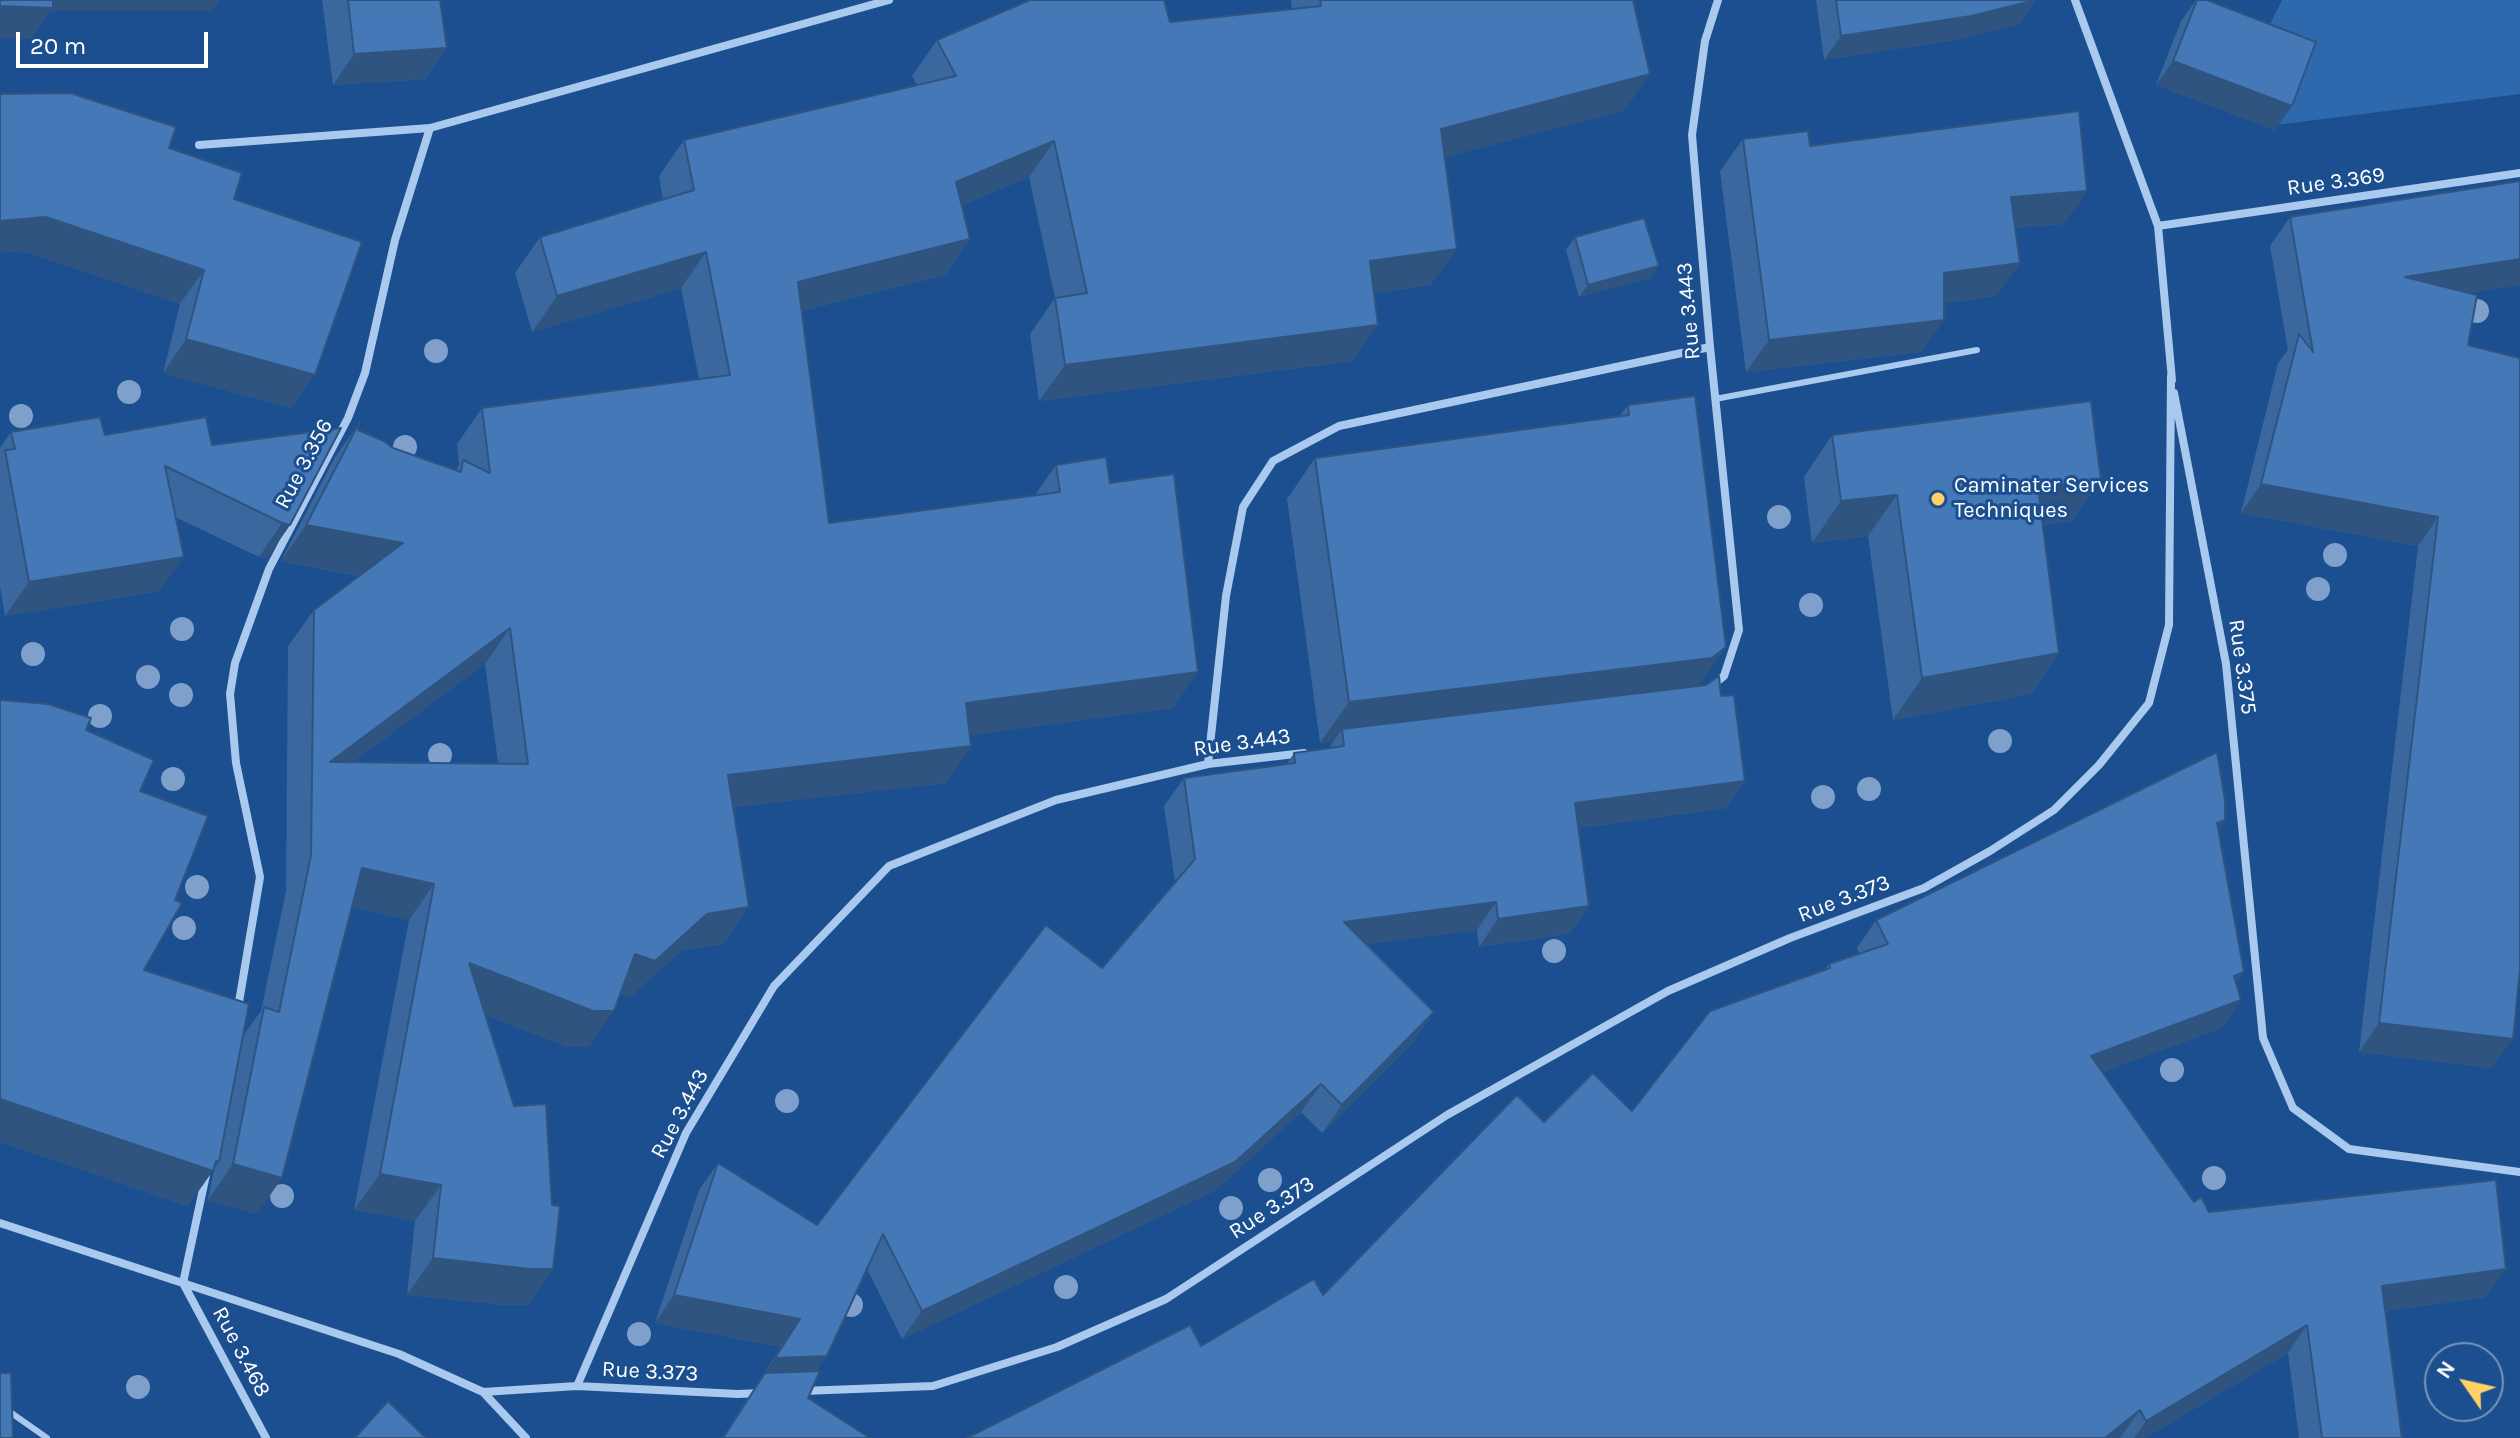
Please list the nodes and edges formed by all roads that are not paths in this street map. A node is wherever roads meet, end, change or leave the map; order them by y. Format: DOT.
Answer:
graph roads {
  1 [pos="889,0"];
  2 [pos="1718,0"];
  3 [pos="2075,0"];
  4 [pos="430,128"];
  5 [pos="199,145"];
  6 [pos="2520,173"];
  7 [pos="2158,226"];
  8 [pos="1710,347"];
  9 [pos="1977,350"];
  10 [pos="2171,376"];
  11 [pos="1715,399"];
  12 [pos="1705,691"];
  13 [pos="1312,752"];
  14 [pos="1208,764"];
  15 [pos="236,1016"];
  16 [pos="208,1167"];
  17 [pos="2520,1172"];
  18 [pos="0,1223"];
  19 [pos="183,1283"];
  20 [pos="577,1386"];
  21 [pos="483,1392"];
  22 [pos="798,1392"];
  23 [pos="768,1393"];
  24 [pos="0,1405"];
  25 [pos="47,1438"];
  26 [pos="266,1438"];
  27 [pos="526,1438"];
  1 -- 4 [label="street"];
  2 -- 8 [label="street, Rue 3.443"];
  3 -- 7 [label="street, Rue 3.375"];
  4 -- 5 [label="street"];
  4 -- 15 [label="street, Rue 3.356"];
  6 -- 7 [label="street, Rue 3.369"];
  7 -- 10 [label="street, Rue 3.375"];
  8 -- 11 [label="street, Rue 3.443"];
  8 -- 14 [label="street"];
  9 -- 11 [label="lane"];
  10 -- 17 [label="street, Rue 3.375"];
  10 -- 22 [label="street, Rue 3.373"];
  11 -- 12 [label="street, Rue 3.443"];
  13 -- 14 [label="street, Rue 3.443"];
  14 -- 20 [label="street, Rue 3.443"];
  16 -- 19 [label="street"];
  18 -- 19 [label="street, Rue 3.373"];
  19 -- 21 [label="street, Rue 3.373"];
  19 -- 26 [label="street, Rue 3.468"];
  20 -- 21 [label="street, Rue 3.373"];
  20 -- 23 [label="street, Rue 3.373"];
  21 -- 27 [label="street"];
  24 -- 25 [label="lane"];
}
